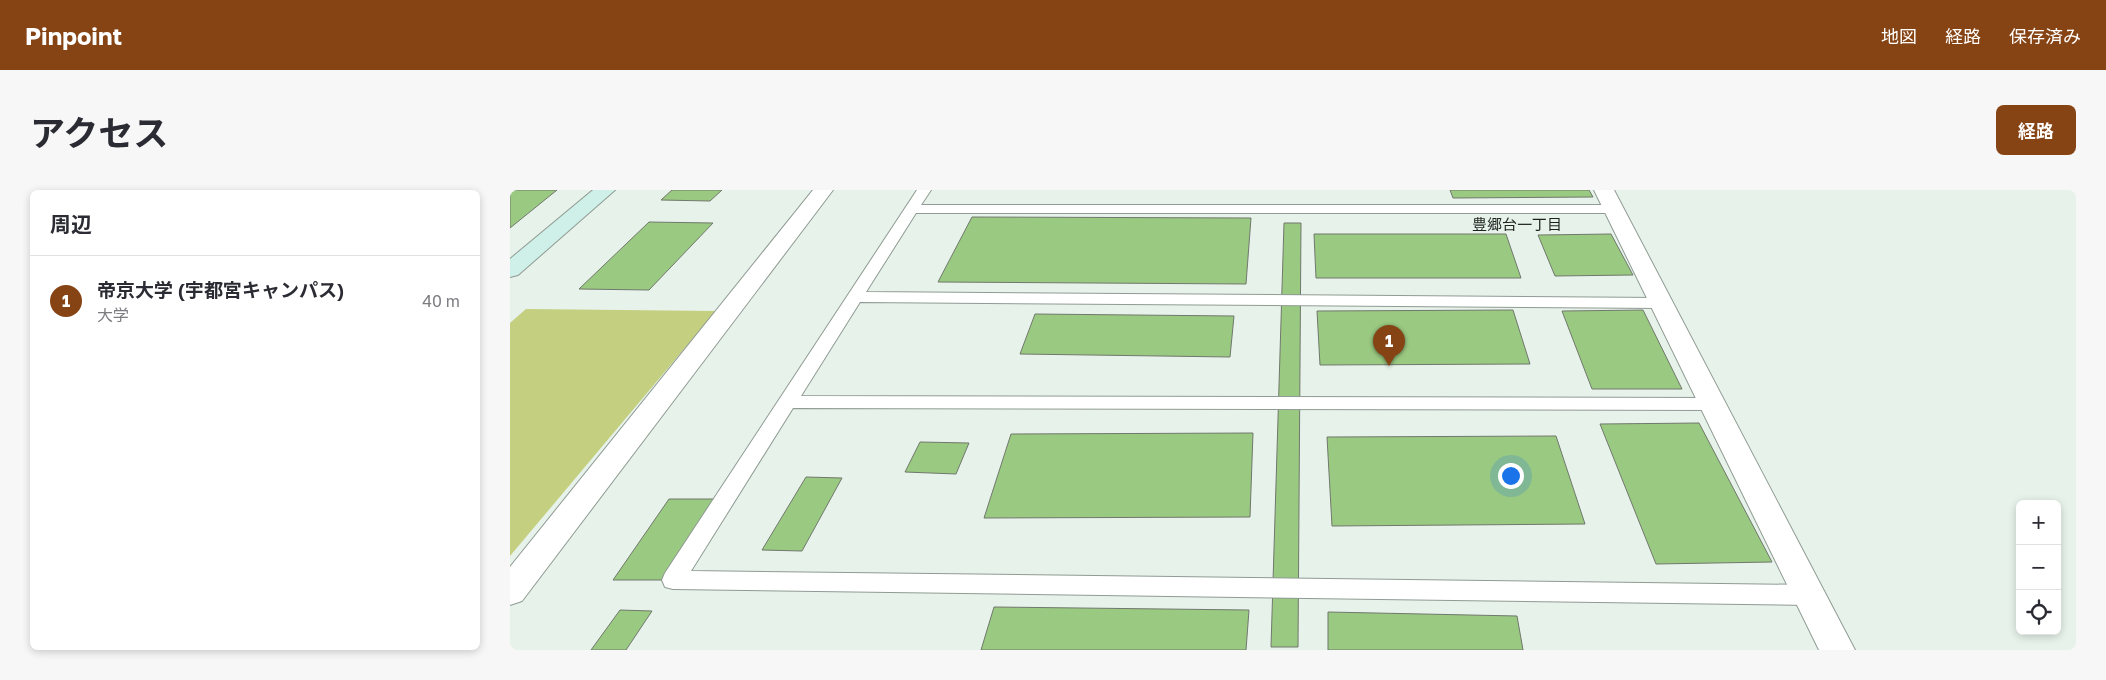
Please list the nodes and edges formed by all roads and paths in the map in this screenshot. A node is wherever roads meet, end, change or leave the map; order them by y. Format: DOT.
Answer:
graph roads {
  1 [pos="584,190"];
  2 [pos="604,190"];
  3 [pos="823,190"];
  4 [pos="924,190"];
  5 [pos="1608,200"];
  6 [pos="912,208"];
  7 [pos="510,253"];
  8 [pos="510,270"];
  9 [pos="856,297"];
  10 [pos="1661,303"];
  11 [pos="788,402"];
  12 [pos="1712,404"];
  13 [pos="510,591"];
  14 [pos="1809,595"];
  15 [pos="1837,650"];
  1 -- 7 [label="street"];
  2 -- 8 [label="street"];
  3 -- 13 [label="street"];
  4 -- 6 [label="lane"];
  5 -- 6 [label="lane"];
  5 -- 10 [label="street"];
  6 -- 9 [label="lane"];
  9 -- 10 [label="lane"];
  9 -- 11 [label="lane"];
  10 -- 12 [label="street"];
  11 -- 12 [label="lane"];
  11 -- 14 [label="lane"];
  12 -- 14 [label="street"];
  14 -- 15 [label="street"];
}
